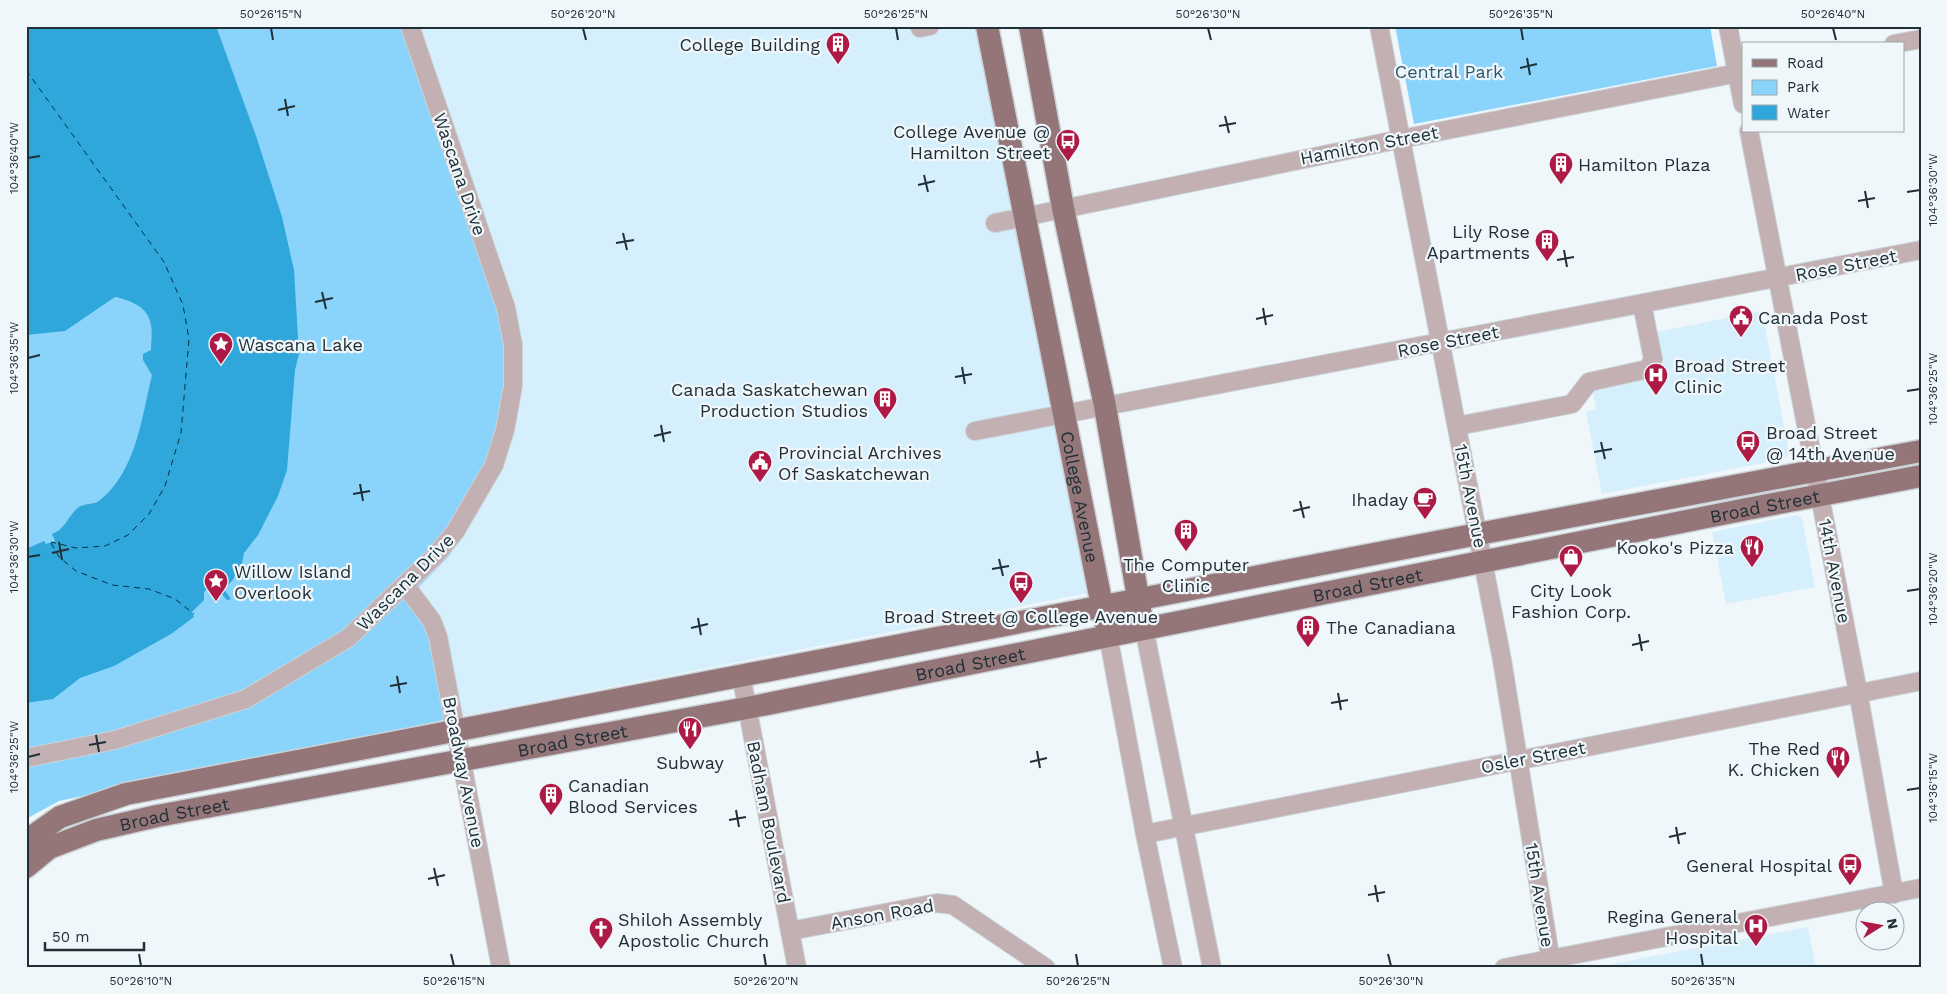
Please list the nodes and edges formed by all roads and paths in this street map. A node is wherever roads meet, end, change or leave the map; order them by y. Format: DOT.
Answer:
graph roads {
  1 [pos="410,26"];
  2 [pos="987,26"];
  3 [pos="1030,26"];
  4 [pos="1379,26"];
  5 [pos="1728,26"];
  6 [pos="1921,39"];
  7 [pos="1904,42"];
  8 [pos="1740,72"];
  9 [pos="1742,93"];
  10 [pos="1749,132"];
  11 [pos="1401,139"];
  12 [pos="1063,208"];
  13 [pos="1024,216"];
  14 [pos="996,222"];
  15 [pos="1921,250"];
  16 [pos="1777,278"];
  17 [pos="1642,304"];
  18 [pos="1441,342"];
  19 [pos="1105,406"];
  20 [pos="1065,413"];
  21 [pos="1457,426"];
  22 [pos="974,431"];
  23 [pos="1921,452"];
  24 [pos="1815,472"];
  25 [pos="1921,476"];
  26 [pos="1820,495"];
  27 [pos="1478,534"];
  28 [pos="1484,562"];
  29 [pos="406,585"];
  30 [pos="1138,600"];
  31 [pos="1102,606"];
  32 [pos="1144,628"];
  33 [pos="1108,635"];
  34 [pos="741,675"];
  35 [pos="1921,681"];
  36 [pos="1858,692"];
  37 [pos="747,708"];
  38 [pos="456,731"];
  39 [pos="26,758"];
  40 [pos="462,759"];
  41 [pos="1518,759"];
  42 [pos="1183,826"];
  43 [pos="1145,834"];
  44 [pos="26,841"];
  45 [pos="26,867"];
  46 [pos="1921,888"];
  47 [pos="1894,894"];
  48 [pos="790,931"];
  49 [pos="1552,963"];
  50 [pos="501,968"];
  51 [pos="797,968"];
  52 [pos="1046,968"];
  53 [pos="1173,968"];
  54 [pos="1212,968"];
  55 [pos="1504,968"];
  1 -- 29 [label="street, Wascana Drive"];
  2 -- 13 [label="main road, College Avenue"];
  3 -- 12 [label="main road"];
  4 -- 11 [label="street, 15th Avenue"];
  5 -- 8 [label="street"];
  6 -- 7 [label="street"];
  8 -- 9 [label="street"];
  8 -- 11 [label="street, Hamilton Street"];
  10 -- 16 [label="street, 14th Avenue"];
  11 -- 12 [label="street, Hamilton Street"];
  11 -- 18 [label="street, 15th Avenue"];
  12 -- 13 [label="street, Hamilton Street"];
  12 -- 19 [label="main road"];
  13 -- 14 [label="street, Hamilton Street"];
  13 -- 20 [label="main road, College Avenue"];
  15 -- 16 [label="street, Rose Street"];
  16 -- 17 [label="street, Rose Street"];
  16 -- 24 [label="street, 14th Avenue"];
  17 -- 18 [label="street, Rose Street"];
  17 -- 21 [label="street"];
  18 -- 19 [label="street, Rose Street"];
  18 -- 21 [label="street, 15th Avenue"];
  19 -- 20 [label="street, Rose Street"];
  19 -- 30 [label="main road"];
  20 -- 22 [label="street, Rose Street"];
  20 -- 31 [label="main road, College Avenue"];
  21 -- 27 [label="street, 15th Avenue"];
  23 -- 24 [label="main road, Broad Street"];
  24 -- 26 [label="street, 14th Avenue"];
  24 -- 27 [label="main road, Broad Street"];
  25 -- 26 [label="main road, Broad Street"];
  26 -- 28 [label="main road, Broad Street"];
  26 -- 36 [label="street, 14th Avenue"];
  27 -- 28 [label="street, 15th Avenue"];
  27 -- 30 [label="main road, Broad Street"];
  28 -- 32 [label="main road, Broad Street"];
  28 -- 41 [label="street, 15th Avenue"];
  29 -- 38 [label="street, Broadway Avenue"];
  29 -- 39 [label="street, Wascana Drive"];
  30 -- 31 [label="main road, Broad Street"];
  30 -- 32 [label="main road"];
  31 -- 33 [label="main road, College Avenue"];
  31 -- 34 [label="main road, Broad Street"];
  32 -- 33 [label="main road, Broad Street"];
  32 -- 42 [label="street"];
  33 -- 37 [label="main road, Broad Street"];
  33 -- 43 [label="street, College Avenue"];
  34 -- 37 [label="street, Badham Boulevard"];
  34 -- 38 [label="main road, Broad Street"];
  35 -- 36 [label="street, Osler Street"];
  36 -- 41 [label="street, Osler Street"];
  36 -- 47 [label="street, 14th Avenue"];
  37 -- 40 [label="main road, Broad Street"];
  37 -- 48 [label="street, Badham Boulevard"];
  38 -- 40 [label="street, Broadway Avenue"];
  38 -- 44 [label="main road, Broad Street"];
  40 -- 45 [label="main road, Broad Street"];
  40 -- 50 [label="street, Broadway Avenue"];
  41 -- 42 [label="street, Osler Street"];
  41 -- 49 [label="street, 15th Avenue"];
  42 -- 43 [label="street, Osler Street"];
  42 -- 54 [label="street"];
  43 -- 53 [label="street, College Avenue"];
  46 -- 47 [label="street"];
  47 -- 49 [label="street"];
  48 -- 51 [label="street, Badham Boulevard"];
  48 -- 52 [label="street, Anson Road"];
  49 -- 55 [label="street"];
}
